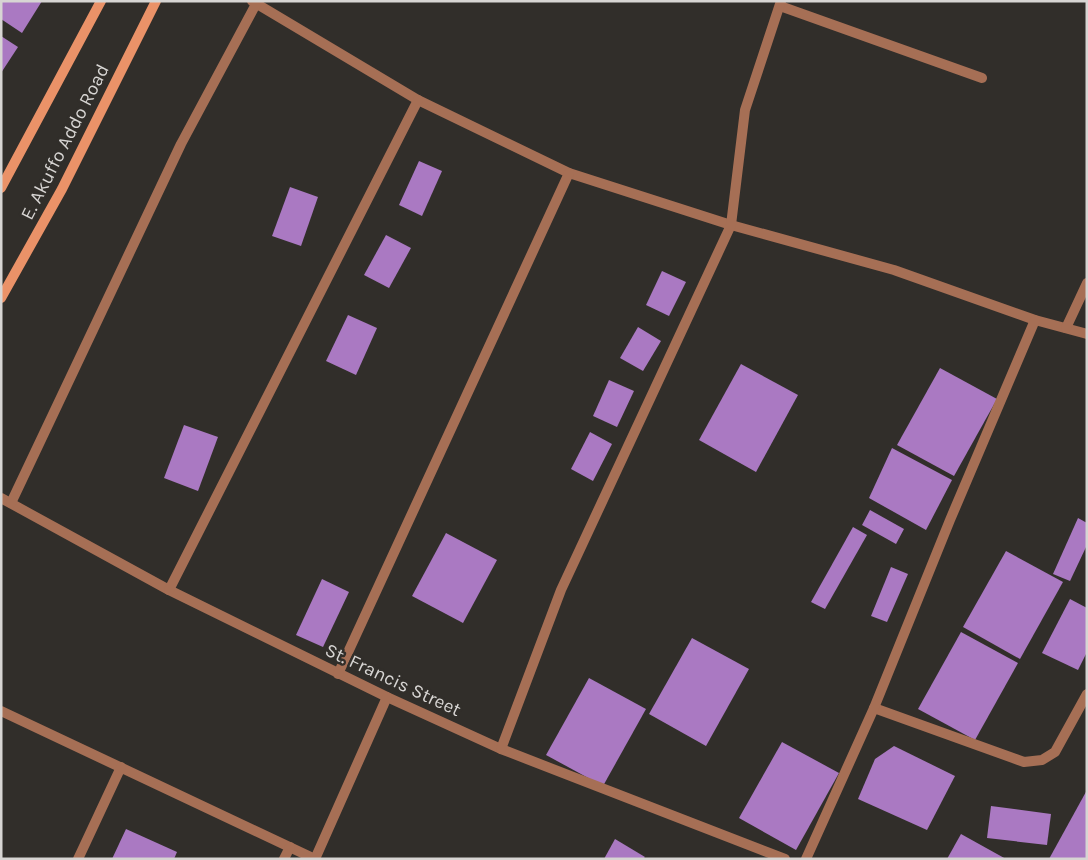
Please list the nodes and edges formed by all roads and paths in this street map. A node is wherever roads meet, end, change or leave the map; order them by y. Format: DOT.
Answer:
graph roads {
  1 [pos="100,1"];
  2 [pos="156,1"];
  3 [pos="254,2"];
  4 [pos="780,4"];
  5 [pos="982,78"];
  6 [pos="418,100"];
  7 [pos="569,173"];
  8 [pos="1,188"];
  9 [pos="731,224"];
  10 [pos="1087,282"];
  11 [pos="1,298"];
  12 [pos="1036,320"];
  13 [pos="1066,328"];
  14 [pos="1087,334"];
  15 [pos="6,501"];
  16 [pos="169,590"];
  17 [pos="338,674"];
  18 [pos="1087,694"];
  19 [pos="388,697"];
  20 [pos="874,708"];
  21 [pos="1,711"];
  22 [pos="501,749"];
  23 [pos="121,767"];
  24 [pos="290,847"];
  25 [pos="78,859"];
  26 [pos="284,859"];
  27 [pos="315,859"];
  28 [pos="785,859"];
  29 [pos="806,859"];
  1 -- 8 [label="main road, E. Akuffo Addo Road"];
  2 -- 11 [label="main road, E. Akuffo Addo Road"];
  3 -- 6 [label="street"];
  3 -- 15 [label="street"];
  4 -- 5 [label="street"];
  4 -- 9 [label="street"];
  6 -- 7 [label="street"];
  6 -- 16 [label="street"];
  7 -- 9 [label="street"];
  7 -- 17 [label="street"];
  9 -- 12 [label="street"];
  9 -- 22 [label="street"];
  10 -- 13 [label="street"];
  12 -- 13 [label="street"];
  12 -- 20 [label="street"];
  13 -- 14 [label="street"];
  15 -- 16 [label="street, St. Francis Street"];
  16 -- 17 [label="street, St. Francis Street"];
  17 -- 19 [label="street, St. Francis Street"];
  18 -- 20 [label="street"];
  19 -- 22 [label="street, St. Francis Street"];
  19 -- 27 [label="street"];
  20 -- 29 [label="street"];
  21 -- 23 [label="street"];
  22 -- 28 [label="street, St. Francis Street"];
  23 -- 24 [label="street"];
  23 -- 25 [label="street"];
  24 -- 26 [label="street"];
  24 -- 27 [label="street"];
}
